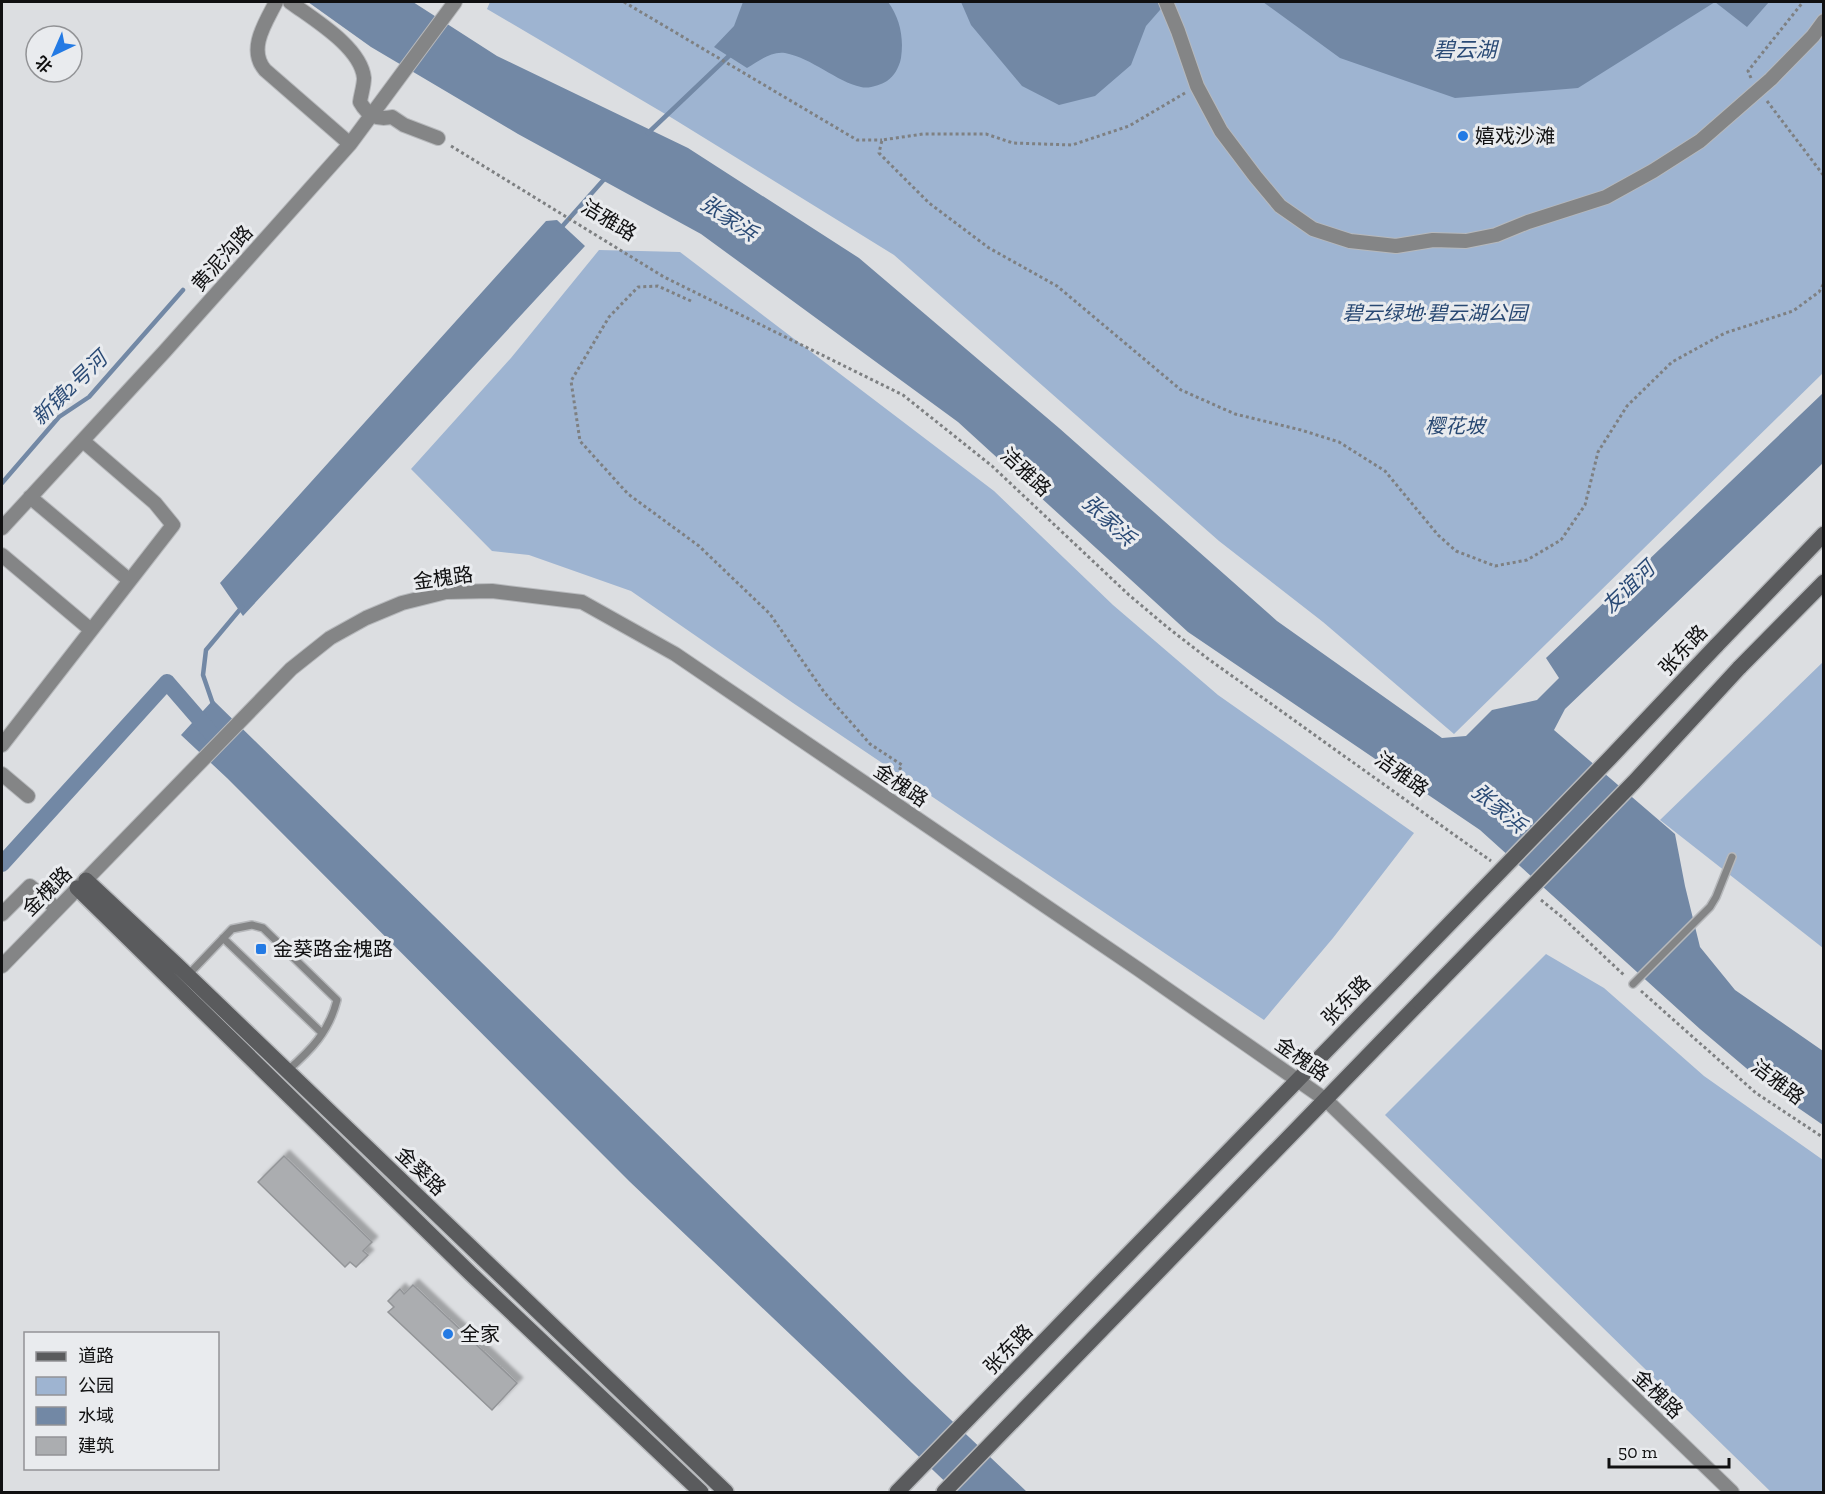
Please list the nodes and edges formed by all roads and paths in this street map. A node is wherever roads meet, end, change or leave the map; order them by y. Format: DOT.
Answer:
graph roads {
  1 [pos="276,2"];
  2 [pos="290,2"];
  3 [pos="455,2"];
  4 [pos="624,2"];
  5 [pos="1166,2"];
  6 [pos="1803,2"];
  7 [pos="1824,21"];
  8 [pos="1197,87"];
  9 [pos="1758,90"];
  10 [pos="372,116"];
  11 [pos="438,138"];
  12 [pos="882,140"];
  13 [pos="350,144"];
  14 [pos="1824,176"];
  15 [pos="1824,283"];
  16 [pos="692,301"];
  17 [pos="83,441"];
  18 [pos="30,497"];
  19 [pos="2,528"];
  20 [pos="1824,534"];
  21 [pos="2,555"];
  22 [pos="129,580"];
  23 [pos="1824,582"];
  24 [pos="91,630"];
  25 [pos="2,745"];
  26 [pos="2,774"];
  27 [pos="28,796"];
  28 [pos="885,797"];
  29 [pos="1732,857"];
  30 [pos="1496,865"];
  31 [pos="82,884"];
  32 [pos="1538,898"];
  33 [pos="57,909"];
  34 [pos="2,914"];
  35 [pos="223,938"];
  36 [pos="2,966"];
  37 [pos="188,975"];
  38 [pos="1633,984"];
  39 [pos="322,1033"];
  40 [pos="287,1071"];
  41 [pos="1298,1080"];
  42 [pos="1326,1100"];
  43 [pos="1824,1138"];
  44 [pos="701,1492"];
  45 [pos="726,1492"];
  46 [pos="897,1492"];
  47 [pos="944,1492"];
  48 [pos="1732,1492"];
  1 -- 13 [label="street"];
  2 -- 10 [label="street"];
  3 -- 10 [label="street, 黄泥沟路"];
  4 -- 12 [label="path"];
  5 -- 8 [label="street"];
  6 -- 9 [label="path"];
  7 -- 9 [label="street"];
  8 -- 9 [label="street"];
  8 -- 12 [label="path"];
  9 -- 14 [label="path"];
  10 -- 11 [label="street"];
  10 -- 13 [label="street, 黄泥沟路"];
  11 -- 30 [label="path, 洁雅路"];
  12 -- 15 [label="path"];
  13 -- 17 [label="street, 黄泥沟路"];
  16 -- 28 [label="path"];
  17 -- 18 [label="street, 黄泥沟路"];
  17 -- 22 [label="street"];
  18 -- 19 [label="street, 黄泥沟路"];
  18 -- 22 [label="street"];
  20 -- 41 [label="main road, 张东路, bridge"];
  21 -- 24 [label="street"];
  22 -- 24 [label="street"];
  23 -- 42 [label="main road, bridge"];
  24 -- 25 [label="street"];
  26 -- 27 [label="street"];
  28 -- 31 [label="street, 金槐路"];
  28 -- 41 [label="street, 金槐路"];
  29 -- 38 [label="lane"];
  31 -- 33 [label="street, 金槐路"];
  31 -- 37 [label="main road, 金葵路"];
  31 -- 44 [label="main road, 金葵路"];
  32 -- 38 [label="path, 洁雅路"];
  33 -- 34 [label="street"];
  33 -- 36 [label="street, 金槐路"];
  35 -- 37 [label="lane"];
  35 -- 39 [label="lane"];
  35 -- 39 [label="lane"];
  37 -- 40 [label="main road, 金葵路"];
  38 -- 43 [label="path, 洁雅路"];
  39 -- 40 [label="lane"];
  40 -- 45 [label="main road, 金葵路"];
  41 -- 42 [label="street, 金槐路"];
  41 -- 46 [label="main road, 张东路"];
  42 -- 47 [label="main road"];
  42 -- 48 [label="street, 金槐路"];
}
